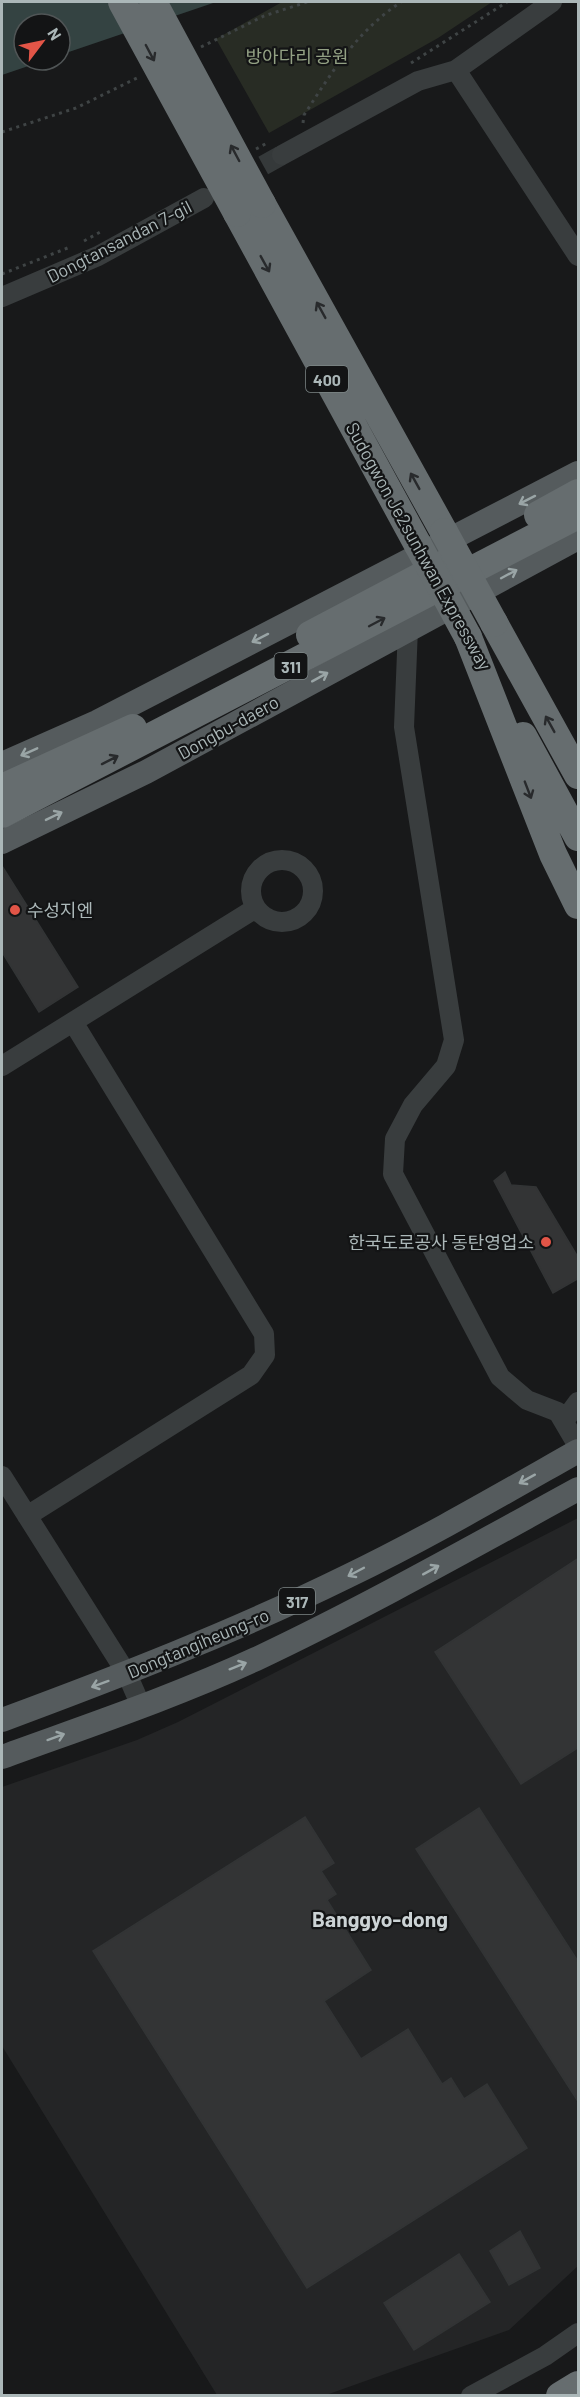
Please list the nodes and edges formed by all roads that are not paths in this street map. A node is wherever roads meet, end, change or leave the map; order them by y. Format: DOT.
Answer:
graph roads {
  1 [pos="122,2"];
  2 [pos="153,2"];
  3 [pos="552,2"];
  4 [pos="456,70"];
  5 [pos="277,148"];
  6 [pos="204,198"];
  7 [pos="250,208"];
  8 [pos="579,256"];
  9 [pos="2,297"];
  10 [pos="579,473"];
  11 [pos="579,494"];
  12 [pos="579,516"];
  13 [pos="579,538"];
  14 [pos="408,628"];
  15 [pos="468,637"];
  16 [pos="60,761"];
  17 [pos="2,764"];
  18 [pos="579,775"];
  19 [pos="2,781"];
  20 [pos="2,788"];
  21 [pos="34,800"];
  22 [pos="2,814"];
  23 [pos="2,824"];
  24 [pos="579,837"];
  25 [pos="2,842"];
  26 [pos="579,905"];
  27 [pos="256,908"];
  28 [pos="73,1022"];
  29 [pos="2,1066"];
  30 [pos="579,1402"];
  31 [pos="564,1421"];
  32 [pos="579,1446"];
  33 [pos="579,1451"];
  34 [pos="2,1476"];
  35 [pos="579,1489"];
  36 [pos="27,1516"];
  37 [pos="127,1674"];
  38 [pos="141,1707"];
  39 [pos="2,1720"];
  40 [pos="2,1757"];
  41 [pos="579,2333"];
  42 [pos="579,2385"];
  43 [pos="471,2396"];
  44 [pos="560,2396"];
  1 -- 7 [label="highway, Sudogwon Je2sunhwan Expressway / 400, one-way, bridge"];
  7 -- 2 [label="highway, Sudogwon Je2sunhwan Expressway / 400, one-way, bridge"];
  3 -- 4 [label="street"];
  4 -- 5 [label="street"];
  4 -- 8 [label="street"];
  6 -- 9 [label="street, Dongtansandan 7-gil"];
  7 -- 15 [label="highway, Sudogwon Je2sunhwan Expressway / 400, one-way, bridge"];
  18 -- 7 [label="highway, Sudogwon Je2sunhwan Expressway / 400, one-way, bridge"];
  10 -- 17 [label="main road, one-way"];
  11 -- 16 [label="highway, 311"];
  21 -- 12 [label="highway, Dongbu-daero / 311, one-way"];
  14 -- 13 [label="main road, Dongbu-daero, one-way"];
  25 -- 14 [label="main road, Dongbu-daero, one-way"];
  14 -- 31 [label="street"];
  15 -- 24 [label="highway, Sudogwon Je2sunhwan Expressway / 400"];
  15 -- 26 [label="highway, one-way"];
  16 -- 19 [label="highway"];
  16 -- 20 [label="highway, 311"];
  21 -- 22 [label="highway, Dongbu-daero / 311"];
  21 -- 23 [label="highway"];
  27 -- 28 [label="street"];
  28 -- 29 [label="street"];
  28 -- 36 [label="street"];
  30 -- 31 [label="street"];
  31 -- 32 [label="street"];
  33 -- 37 [label="main road, Dongtangiheung-ro / 317, one-way"];
  34 -- 36 [label="street"];
  38 -- 35 [label="main road, Dongtangiheung-ro / 317, one-way"];
  36 -- 37 [label="street"];
  37 -- 38 [label="street"];
  37 -- 39 [label="main road, Dongtangiheung-ro / 317, one-way"];
  40 -- 38 [label="main road, Dongtangiheung-ro / 317, one-way"];
  41 -- 43 [label="street"];
  42 -- 44 [label="highway"];
}
